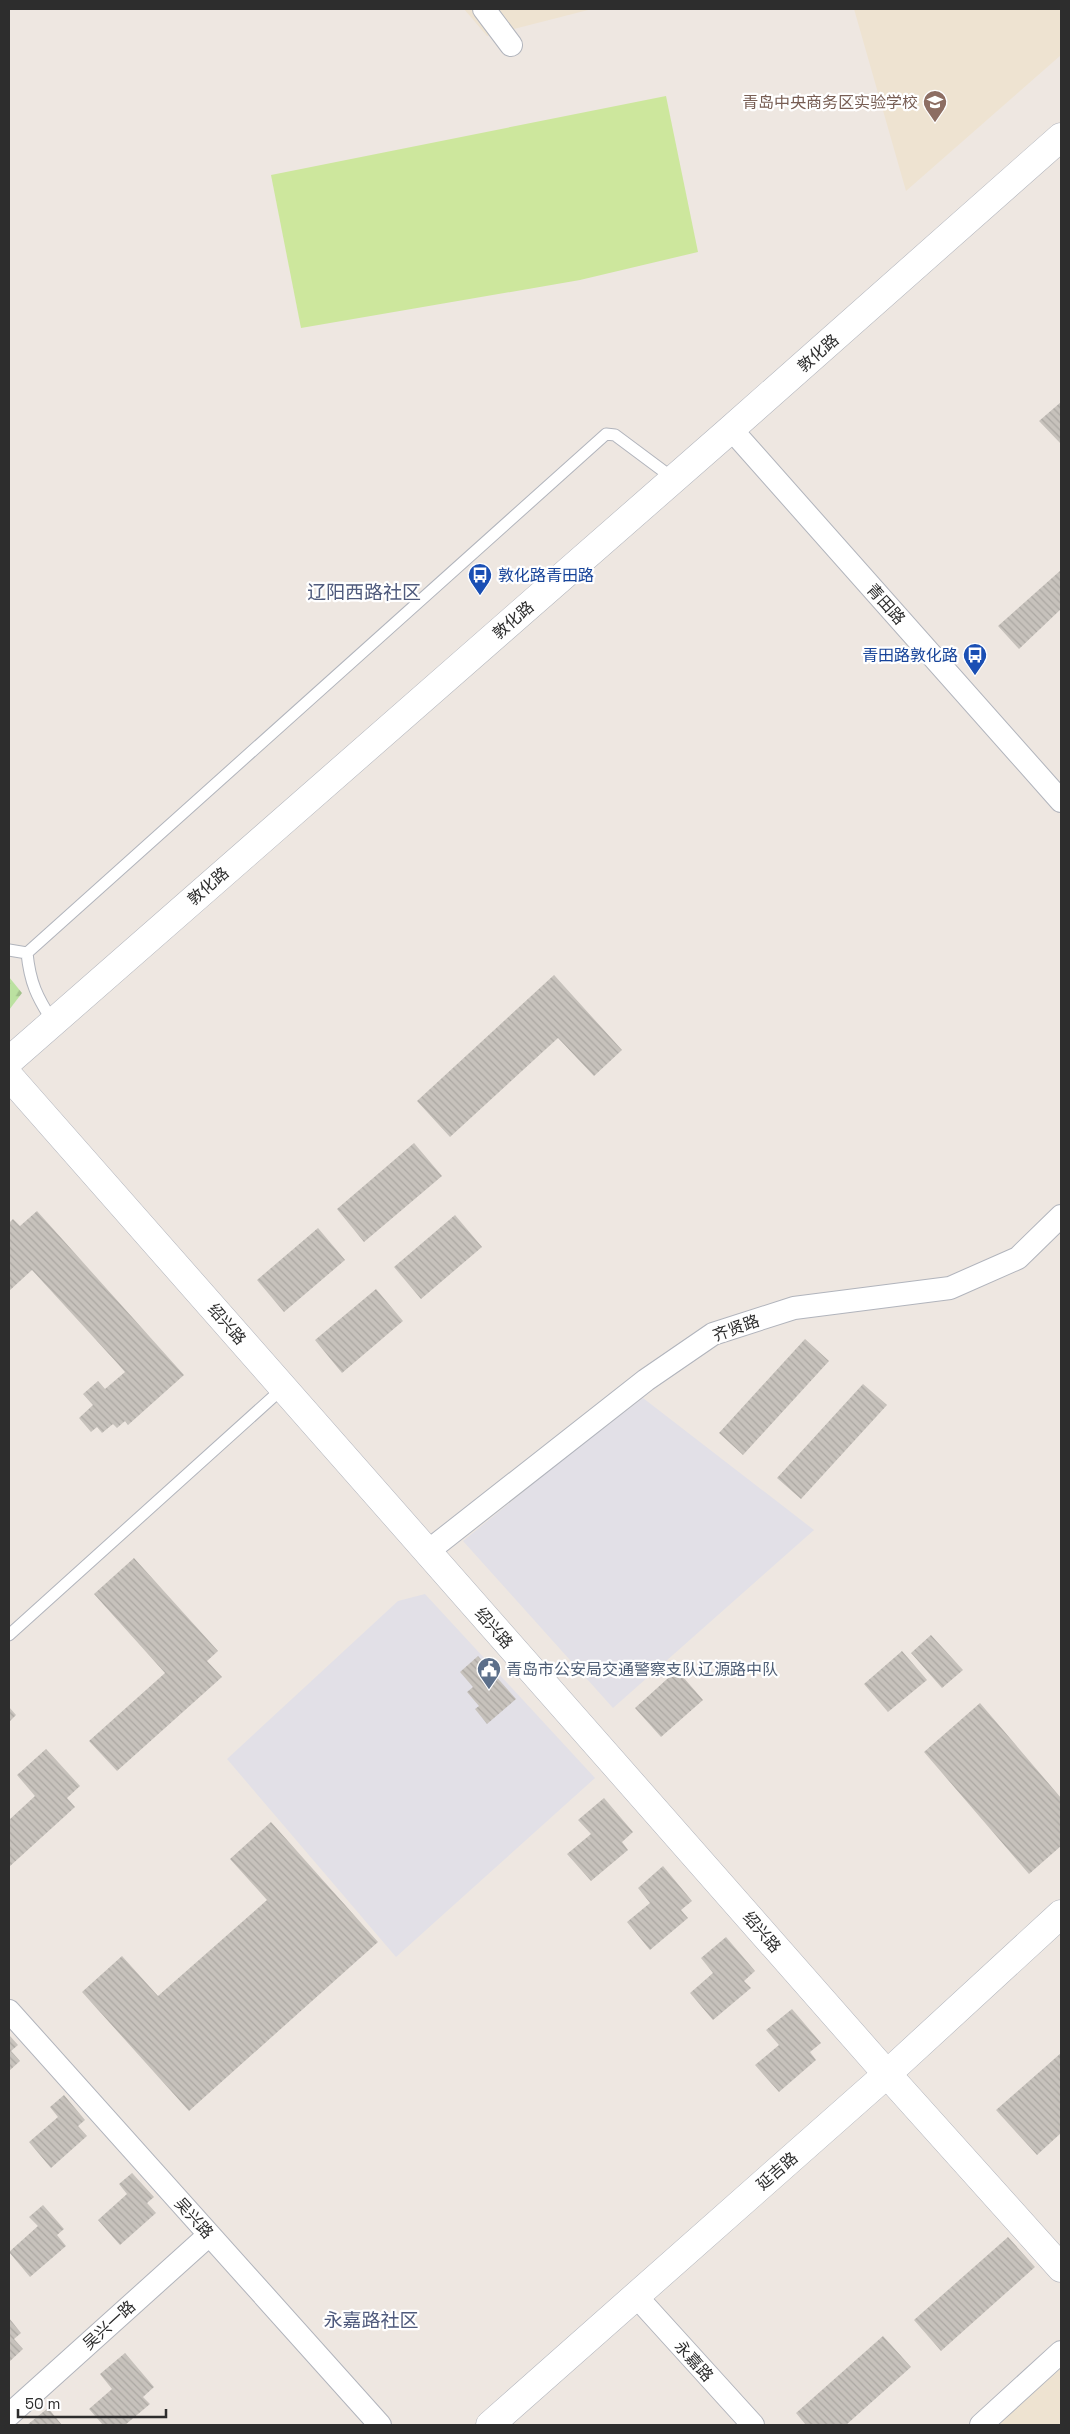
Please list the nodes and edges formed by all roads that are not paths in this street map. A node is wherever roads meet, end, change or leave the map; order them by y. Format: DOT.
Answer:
graph roads {
  1 [pos="484,9"];
  2 [pos="511,45"];
  3 [pos="1061,137"];
  4 [pos="731,429"];
  5 [pos="674,479"];
  6 [pos="1061,801"];
  7 [pos="9,950"];
  8 [pos="27,953"];
  9 [pos="53,1022"];
  10 [pos="9,1061"];
  11 [pos="9,1076"];
  12 [pos="1061,1216"];
  13 [pos="283,1388"];
  14 [pos="427,1552"];
  15 [pos="9,1635"];
  16 [pos="1061,1914"];
  17 [pos="9,2011"];
  18 [pos="887,2074"];
  19 [pos="209,2235"];
  20 [pos="1061,2268"];
  21 [pos="636,2296"];
  22 [pos="1061,2352"];
  23 [pos="9,2414"];
  24 [pos="380,2425"];
  25 [pos="490,2425"];
  26 [pos="752,2425"];
  27 [pos="981,2425"];
  1 -- 2 [label="street"];
  3 -- 4 [label="main road, 敦化路"];
  4 -- 5 [label="main road, 敦化路"];
  4 -- 6 [label="street, 青田路"];
  5 -- 8 [label="lane"];
  5 -- 9 [label="main road, 敦化路"];
  7 -- 8 [label="lane"];
  8 -- 9 [label="lane"];
  9 -- 10 [label="main road, 敦化路"];
  11 -- 13 [label="main road, 绍兴路"];
  12 -- 14 [label="street, 齐贤路"];
  13 -- 14 [label="main road, 绍兴路"];
  13 -- 15 [label="lane"];
  14 -- 18 [label="main road, 绍兴路"];
  16 -- 18 [label="main road, 延吉路"];
  17 -- 19 [label="street, 吴兴路"];
  18 -- 20 [label="main road, 绍兴路"];
  18 -- 21 [label="main road, 延吉路"];
  19 -- 23 [label="street, 吴兴一路"];
  19 -- 24 [label="street, 吴兴路"];
  21 -- 25 [label="main road, 延吉路"];
  21 -- 26 [label="street, 永嘉路"];
  22 -- 27 [label="street"];
}
